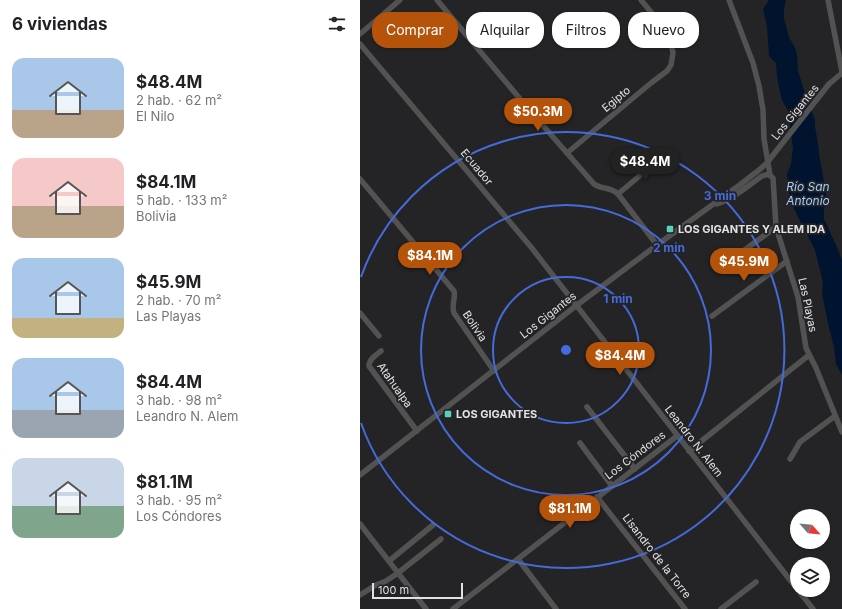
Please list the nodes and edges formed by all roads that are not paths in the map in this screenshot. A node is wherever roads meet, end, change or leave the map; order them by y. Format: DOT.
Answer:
graph roads {
  1 [pos="400,0"];
  2 [pos="437,0"];
  3 [pos="641,0"];
  4 [pos="728,0"];
  5 [pos="828,0"];
  6 [pos="360,34"];
  7 [pos="360,44"];
  8 [pos="842,73"];
  9 [pos="568,153"];
  10 [pos="662,157"];
  11 [pos="772,176"];
  12 [pos="360,179"];
  13 [pos="618,194"];
  14 [pos="711,205"];
  15 [pos="776,227"];
  16 [pos="657,245"];
  17 [pos="786,261"];
  18 [pos="724,265"];
  19 [pos="577,305"];
  20 [pos="360,313"];
  21 [pos="712,316"];
  22 [pos="379,336"];
  23 [pos="381,351"];
  24 [pos="809,355"];
  25 [pos="494,371"];
  26 [pos="587,407"];
  27 [pos="835,416"];
  28 [pos="417,431"];
  29 [pos="842,432"];
  30 [pos="677,436"];
  31 [pos="580,443"];
  32 [pos="689,450"];
  33 [pos="790,459"];
  34 [pos="635,469"];
  35 [pos="360,475"];
  36 [pos="612,486"];
  37 [pos="597,497"];
  38 [pos="360,524"];
  39 [pos="433,526"];
  40 [pos="441,539"];
  41 [pos="518,559"];
  42 [pos="389,561"];
  43 [pos="398,573"];
  44 [pos="790,579"];
  45 [pos="756,582"];
  46 [pos="360,595"];
  47 [pos="804,597"];
  48 [pos="426,609"];
  49 [pos="453,609"];
  50 [pos="556,609"];
  51 [pos="685,609"];
  52 [pos="721,609"];
  53 [pos="813,609"];
  1 -- 6 [label="street"];
  2 -- 9 [label="street"];
  3 -- 9 [label="street, Egipto"];
  4 -- 11 [label="street, Las Playas"];
  5 -- 8 [label="street"];
  7 -- 19 [label="street, Ecuador"];
  8 -- 14 [label="street, Los Gigantes, bridge"];
  9 -- 13 [label="street"];
  10 -- 13 [label="street"];
  11 -- 14 [label="street"];
  11 -- 15 [label="street, Las Playas"];
  12 -- 25 [label="street, Bolivia"];
  13 -- 16 [label="street"];
  14 -- 16 [label="street, Los Gigantes"];
  15 -- 17 [label="street, Las Playas"];
  15 -- 18 [label="street"];
  16 -- 19 [label="street, Los Gigantes"];
  17 -- 21 [label="street"];
  17 -- 24 [label="street, Las Playas"];
  19 -- 25 [label="street, Los Gigantes"];
  19 -- 30 [label="street, Leandro N. Alem"];
  20 -- 22 [label="street"];
  23 -- 28 [label="street, Atahualpa"];
  24 -- 27 [label="street, Las Playas"];
  24 -- 32 [label="street"];
  25 -- 28 [label="street, Los Gigantes"];
  26 -- 34 [label="street"];
  27 -- 29 [label="street, Las Playas"];
  27 -- 33 [label="street"];
  28 -- 35 [label="street, Los Gigantes"];
  30 -- 32 [label="street, Leandro N. Alem"];
  30 -- 34 [label="street, Los Cóndores"];
  31 -- 36 [label="street"];
  32 -- 44 [label="street, Leandro N. Alem"];
  34 -- 36 [label="street, Los Cóndores"];
  36 -- 37 [label="street, Los Cóndores"];
  37 -- 41 [label="street, Los Cóndores"];
  37 -- 51 [label="street, Lisandro de la Torre"];
  38 -- 42 [label="street"];
  39 -- 42 [label="street"];
  40 -- 43 [label="street"];
  41 -- 49 [label="street, Los Cóndores"];
  41 -- 50 [label="street"];
  42 -- 43 [label="street"];
  43 -- 46 [label="street"];
  43 -- 48 [label="street"];
  45 -- 52 [label="street"];
  47 -- 53 [label="street, Leandro N. Alem"];
}
